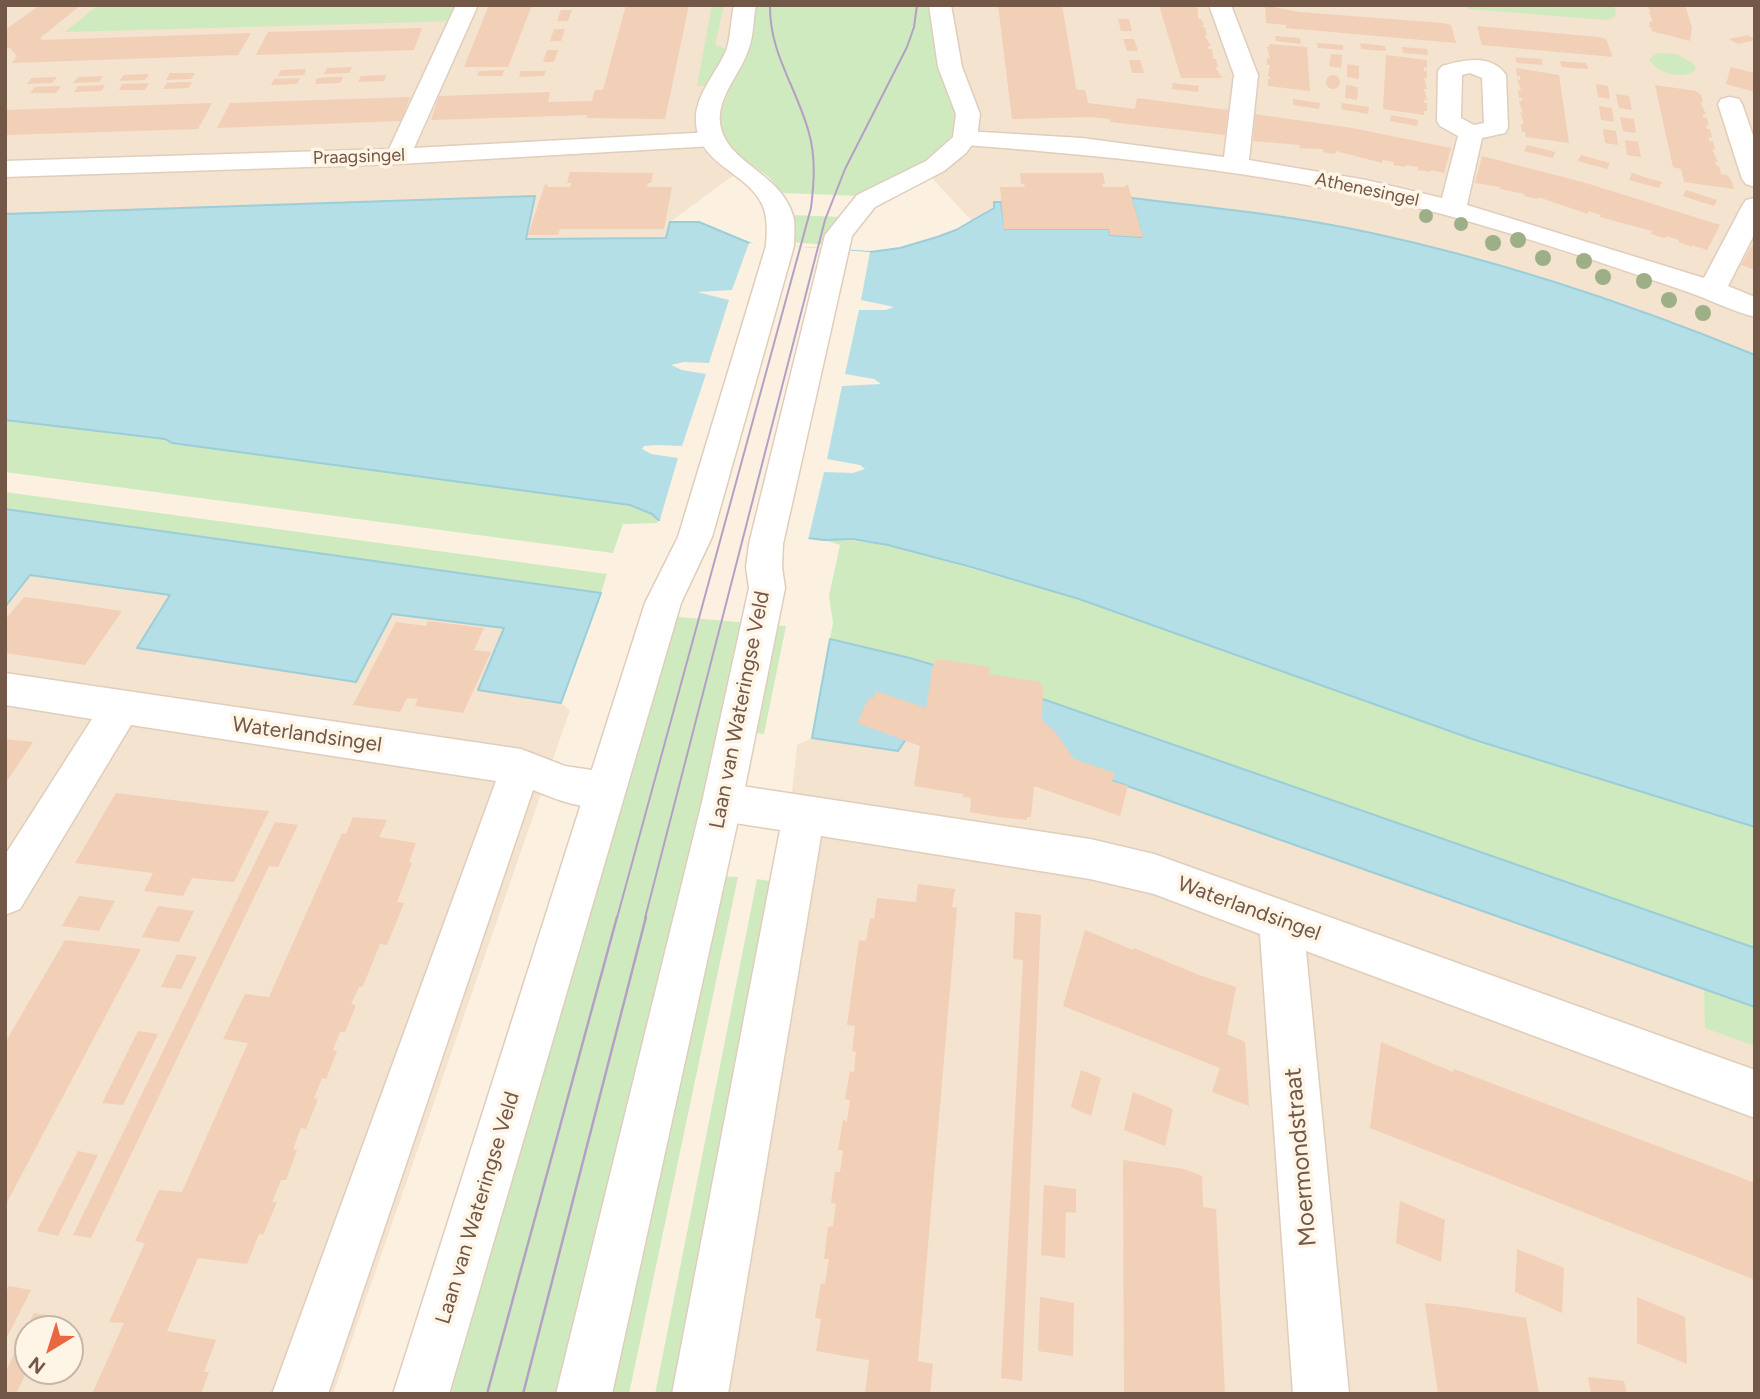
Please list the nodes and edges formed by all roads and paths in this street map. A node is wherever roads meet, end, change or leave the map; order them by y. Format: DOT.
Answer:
graph roads {
  1 [pos="467,5"];
  2 [pos="746,5"];
  3 [pos="940,5"];
  4 [pos="1220,5"];
  5 [pos="1755,111"];
  6 [pos="1471,133"];
  7 [pos="965,138"];
  8 [pos="713,139"];
  9 [pos="398,156"];
  10 [pos="1236,166"];
  11 [pos="5,169"];
  12 [pos="1755,179"];
  13 [pos="1755,206"];
  14 [pos="1453,209"];
  15 [pos="1712,290"];
  16 [pos="1755,308"];
  17 [pos="5,689"];
  18 [pos="120,708"];
  19 [pos="521,767"];
  20 [pos="606,790"];
  21 [pos="722,802"];
  22 [pos="804,814"];
  23 [pos="5,894"];
  24 [pos="1281,921"];
  25 [pos="1755,1094"];
  26 [pos="300,1394"];
  27 [pos="421,1394"];
  28 [pos="584,1394"];
  29 [pos="700,1394"];
  30 [pos="1321,1394"];
  1 -- 9 [label="street"];
  2 -- 8 [label="street"];
  3 -- 7 [label="street"];
  4 -- 10 [label="street"];
  5 -- 12 [label="street"];
  6 -- 14 [label="street"];
  7 -- 10 [label="street, Athenesingel"];
  7 -- 21 [label="street, Laan van Wateringse Veld"];
  8 -- 9 [label="street, Praagsingel"];
  8 -- 20 [label="street, Laan van Wateringse Veld"];
  9 -- 11 [label="street, Praagsingel"];
  10 -- 14 [label="street, Athenesingel"];
  13 -- 15 [label="street"];
  14 -- 15 [label="street, Athenesingel"];
  15 -- 16 [label="street, Athenesingel"];
  17 -- 18 [label="street, Waterlandsingel"];
  18 -- 19 [label="street, Waterlandsingel"];
  18 -- 23 [label="street"];
  19 -- 20 [label="street, Waterlandsingel"];
  19 -- 26 [label="street"];
  20 -- 27 [label="street, Laan van Wateringse Veld"];
  21 -- 22 [label="street, Waterlandsingel"];
  21 -- 28 [label="street, Laan van Wateringse Veld"];
  22 -- 24 [label="street, Waterlandsingel"];
  22 -- 29 [label="street"];
  24 -- 25 [label="street, Waterlandsingel"];
  24 -- 30 [label="street, Moermondstraat"];
}
